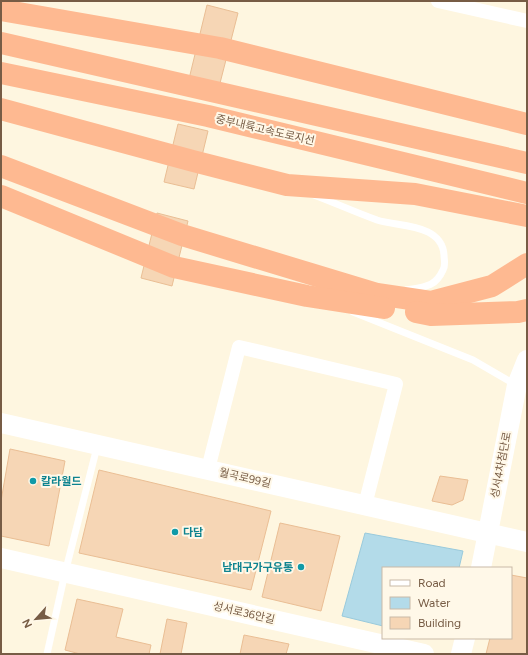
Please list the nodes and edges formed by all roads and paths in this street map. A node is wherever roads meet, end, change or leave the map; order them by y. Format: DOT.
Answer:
graph roads {
  1 [pos="438,1"];
  2 [pos="1,10"];
  3 [pos="527,21"];
  4 [pos="1,43"];
  5 [pos="1,73"];
  6 [pos="1,109"];
  7 [pos="527,124"];
  8 [pos="527,163"];
  9 [pos="1,166"];
  10 [pos="287,185"];
  11 [pos="527,193"];
  12 [pos="1,196"];
  13 [pos="527,216"];
  14 [pos="527,264"];
  15 [pos="377,294"];
  16 [pos="307,296"];
  17 [pos="527,310"];
  18 [pos="527,360"];
  19 [pos="517,385"];
  20 [pos="1,423"];
  21 [pos="97,444"];
  22 [pos="208,469"];
  23 [pos="365,505"];
  24 [pos="488,533"];
  25 [pos="527,542"];
  26 [pos="1,558"];
  27 [pos="480,567"];
  28 [pos="65,573"];
  29 [pos="465,639"];
  30 [pos="47,654"];
  31 [pos="424,654"];
  32 [pos="461,654"];
  1 -- 3 [label="street"];
  2 -- 7 [label="highway"];
  4 -- 8 [label="highway"];
  5 -- 11 [label="highway, 중부내륙고속도로지선"];
  6 -- 10 [label="highway"];
  9 -- 15 [label="highway"];
  10 -- 13 [label="highway"];
  10 -- 15 [label="lane"];
  12 -- 16 [label="highway"];
  14 -- 15 [label="highway"];
  16 -- 17 [label="highway"];
  16 -- 19 [label="lane"];
  18 -- 19 [label="street, 성서4차첨단로"];
  19 -- 24 [label="street, 성서4차첨단로"];
  20 -- 21 [label="street, 월곡로99길"];
  21 -- 22 [label="street, 월곡로99길"];
  21 -- 28 [label="lane"];
  22 -- 23 [label="street, 월곡로99길"];
  22 -- 23 [label="street"];
  23 -- 24 [label="street, 월곡로99길"];
  24 -- 25 [label="street"];
  24 -- 27 [label="street, 성서4차첨단로"];
  26 -- 28 [label="street, 성서로36안길"];
  28 -- 30 [label="lane"];
  28 -- 31 [label="street, 성서로36안길"];
  29 -- 32 [label="street"];
}
